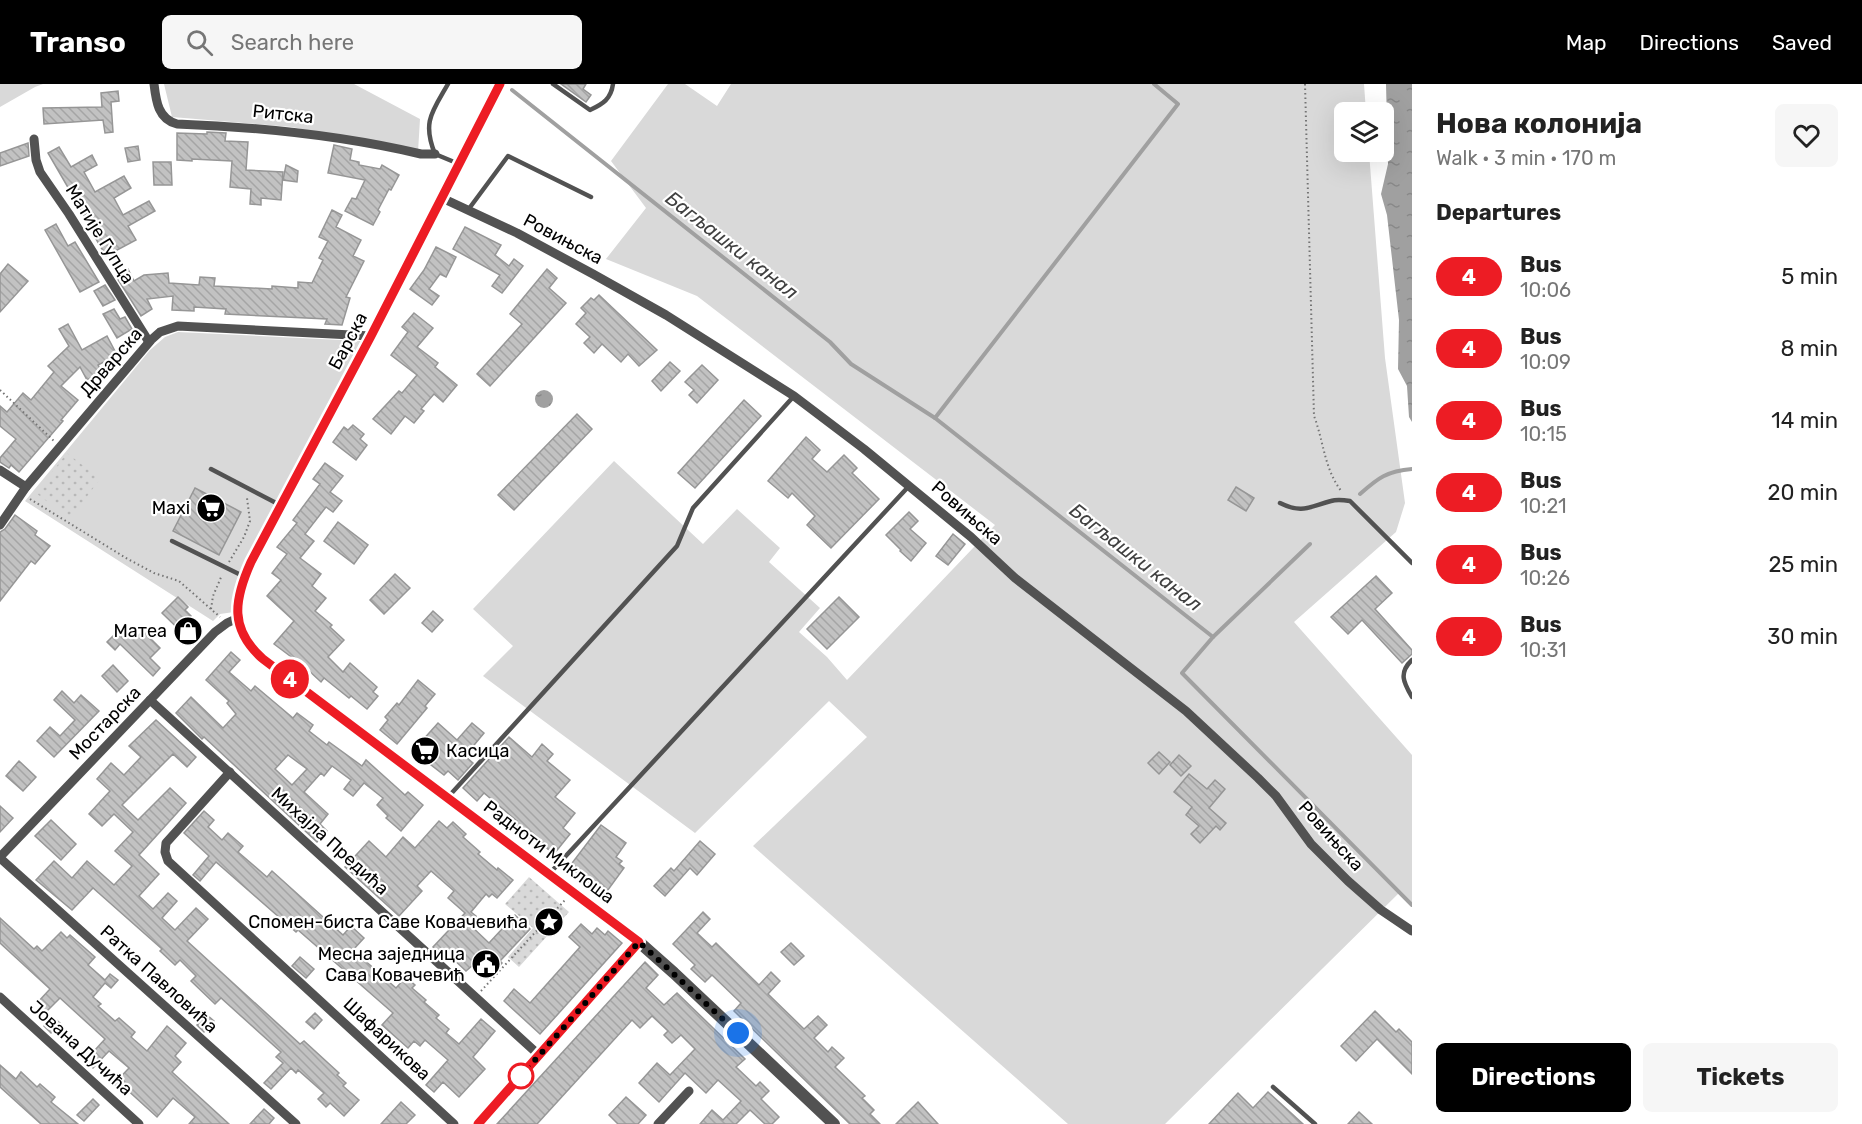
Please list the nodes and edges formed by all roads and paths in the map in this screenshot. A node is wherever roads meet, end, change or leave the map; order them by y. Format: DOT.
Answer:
graph roads {
  1 [pos="154,84"];
  2 [pos="448,84"];
  3 [pos="500,84"];
  4 [pos="553,84"];
  5 [pos="613,84"];
  6 [pos="1305,84"];
  7 [pos="34,139"];
  8 [pos="435,154"];
  9 [pos="459,164"];
  10 [pos="591,197"];
  11 [pos="441,198"];
  12 [pos="468,210"];
  13 [pos="371,336"];
  14 [pos="149,342"];
  15 [pos="0,390"];
  16 [pos="794,396"];
  17 [pos="60,447"];
  18 [pos="211,469"];
  19 [pos="0,470"];
  20 [pos="909,486"];
  21 [pos="246,487"];
  22 [pos="24,491"];
  23 [pos="1350,501"];
  24 [pos="1280,503"];
  25 [pos="280,505"];
  26 [pos="0,525"];
  27 [pos="172,541"];
  28 [pos="1412,563"];
  29 [pos="227,567"];
  30 [pos="245,577"];
  31 [pos="211,609"];
  32 [pos="232,621"];
  33 [pos="1412,660"];
  34 [pos="1412,697"];
  35 [pos="150,700"];
  36 [pos="230,772"];
  37 [pos="447,798"];
  38 [pos="0,857"];
  39 [pos="549,874"];
  40 [pos="573,892"];
  41 [pos="1412,931"];
  42 [pos="639,942"];
  43 [pos="0,997"];
  44 [pos="476,997"];
  45 [pos="540,1056"];
  46 [pos="1273,1087"];
  47 [pos="689,1091"];
  48 [pos="139,1124"];
  49 [pos="296,1124"];
  50 [pos="454,1124"];
  51 [pos="478,1124"];
  52 [pos="658,1124"];
  53 [pos="834,1124"];
  54 [pos="1315,1124"];
  1 -- 8 [label="street, Ритска"];
  2 -- 8 [label="lane"];
  3 -- 9 [label="street, Барска"];
  4 -- 5 [label="lane"];
  6 -- 23 [label="path"];
  7 -- 14 [label="street, Матије Гупца"];
  8 -- 9 [label="lane"];
  9 -- 11 [label="street, Барска"];
  10 -- 12 [label="lane"];
  11 -- 12 [label="street, Ровињска"];
  11 -- 13 [label="street, Барска"];
  12 -- 16 [label="street, Ровињска"];
  13 -- 14 [label="street, Дрварска"];
  13 -- 25 [label="street, Барска"];
  14 -- 17 [label="street, Дрварска"];
  15 -- 17 [label="path"];
  16 -- 20 [label="street, Ровињска"];
  16 -- 37 [label="lane"];
  17 -- 22 [label="street, Дрварска"];
  18 -- 21 [label="lane"];
  19 -- 22 [label="street"];
  20 -- 39 [label="lane"];
  20 -- 41 [label="street, Ровињска"];
  21 -- 25 [label="lane"];
  21 -- 29 [label="path"];
  22 -- 26 [label="street, Дрварска"];
  22 -- 31 [label="path"];
  23 -- 24 [label="lane"];
  23 -- 28 [label="lane"];
  25 -- 30 [label="street, Барска"];
  27 -- 29 [label="lane"];
  29 -- 30 [label="lane"];
  29 -- 31 [label="path"];
  30 -- 32 [label="street, Барска"];
  31 -- 32 [label="path"];
  32 -- 35 [label="street, Мостарска"];
  32 -- 37 [label="street, Радноти Миклоша"];
  33 -- 34 [label="lane"];
  35 -- 36 [label="street, Михајла Предића"];
  35 -- 38 [label="street, Мостарска"];
  36 -- 44 [label="street, Михајла Предића"];
  36 -- 50 [label="street, Шафарикова"];
  37 -- 39 [label="street, Радноти Миклоша"];
  38 -- 49 [label="street, Ратка Павловића"];
  39 -- 40 [label="street, Радноти Миклоша"];
  40 -- 42 [label="street, Радноти Миклоша"];
  40 -- 44 [label="path"];
  42 -- 45 [label="street"];
  42 -- 53 [label="street, Радноти Миклоша"];
  43 -- 48 [label="street, Јована Дучића"];
  44 -- 45 [label="street, Михајла Предића"];
  45 -- 51 [label="street"];
  46 -- 54 [label="lane"];
  47 -- 52 [label="street"];
}
